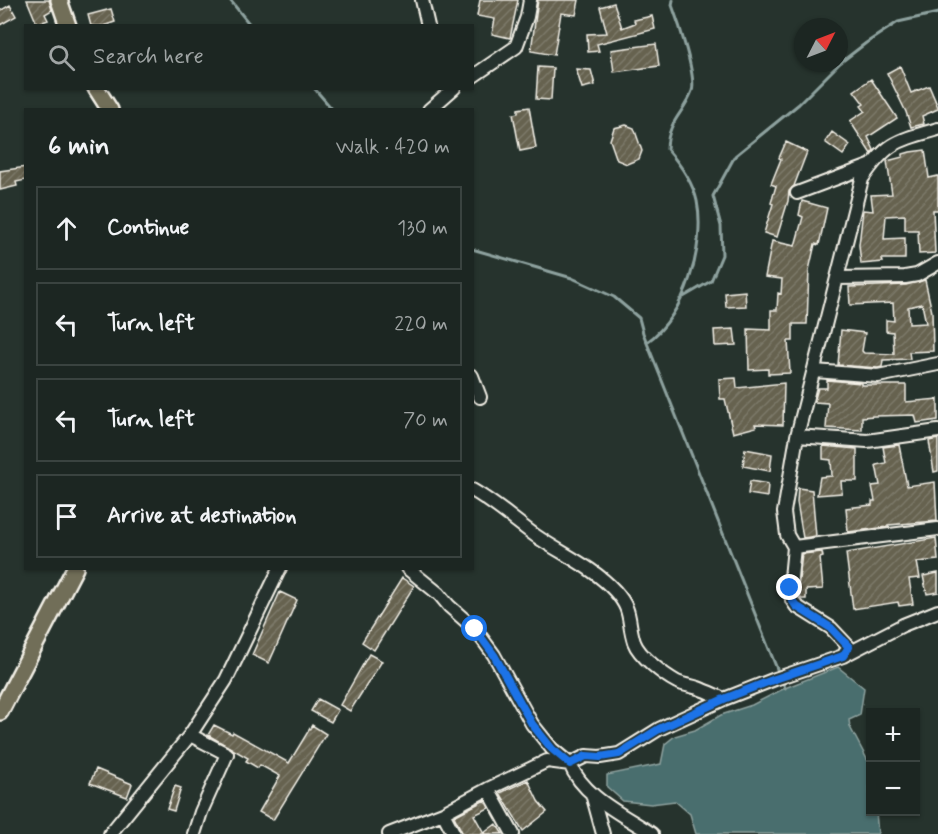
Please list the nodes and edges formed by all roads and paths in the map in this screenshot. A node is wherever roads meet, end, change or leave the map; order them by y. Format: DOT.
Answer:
graph roads {
  1 [pos="58,0"];
  2 [pos="422,0"];
  3 [pos="530,0"];
  4 [pos="67,24"];
  5 [pos="428,24"];
  6 [pos="474,76"];
  7 [pos="97,90"];
  8 [pos="452,90"];
  9 [pos="109,108"];
  10 [pos="431,108"];
  11 [pos="938,129"];
  12 [pos="872,164"];
  13 [pos="797,193"];
  14 [pos="938,263"];
  15 [pos="837,278"];
  16 [pos="938,364"];
  17 [pos="814,371"];
  18 [pos="474,381"];
  19 [pos="480,397"];
  20 [pos="938,431"];
  21 [pos="797,436"];
  22 [pos="474,491"];
  23 [pos="938,529"];
  24 [pos="794,547"];
  25 [pos="74,570"];
  26 [pos="279,570"];
  27 [pos="409,570"];
  28 [pos="938,611"];
  29 [pos="843,656"];
  30 [pos="724,699"];
  31 [pos="0,712"];
  32 [pos="190,735"];
  33 [pos="570,764"];
  34 [pos="488,789"];
  35 [pos="592,794"];
  36 [pos="443,813"];
  37 [pos="110,834"];
  38 [pos="194,834"];
  39 [pos="390,834"];
  40 [pos="454,834"];
  41 [pos="513,834"];
  42 [pos="603,834"];
  43 [pos="652,834"];
  1 -- 4 [label="main road"];
  2 -- 5 [label="street"];
  3 -- 6 [label="street"];
  7 -- 9 [label="main road"];
  8 -- 10 [label="street"];
  11 -- 12 [label="street"];
  12 -- 13 [label="street"];
  12 -- 15 [label="street"];
  14 -- 15 [label="street"];
  15 -- 17 [label="street"];
  16 -- 17 [label="street"];
  17 -- 21 [label="street"];
  18 -- 19 [label="street"];
  20 -- 21 [label="street"];
  21 -- 24 [label="street"];
  22 -- 30 [label="street"];
  23 -- 24 [label="street"];
  24 -- 29 [label="street"];
  25 -- 31 [label="main road"];
  26 -- 32 [label="street"];
  27 -- 33 [label="street"];
  28 -- 29 [label="street"];
  29 -- 30 [label="street"];
  30 -- 33 [label="street"];
  32 -- 37 [label="street"];
  32 -- 38 [label="street"];
  33 -- 34 [label="street"];
  33 -- 35 [label="street"];
  34 -- 36 [label="street"];
  34 -- 41 [label="street"];
  35 -- 42 [label="street"];
  35 -- 43 [label="street"];
  36 -- 39 [label="street"];
  36 -- 40 [label="street"];
}
